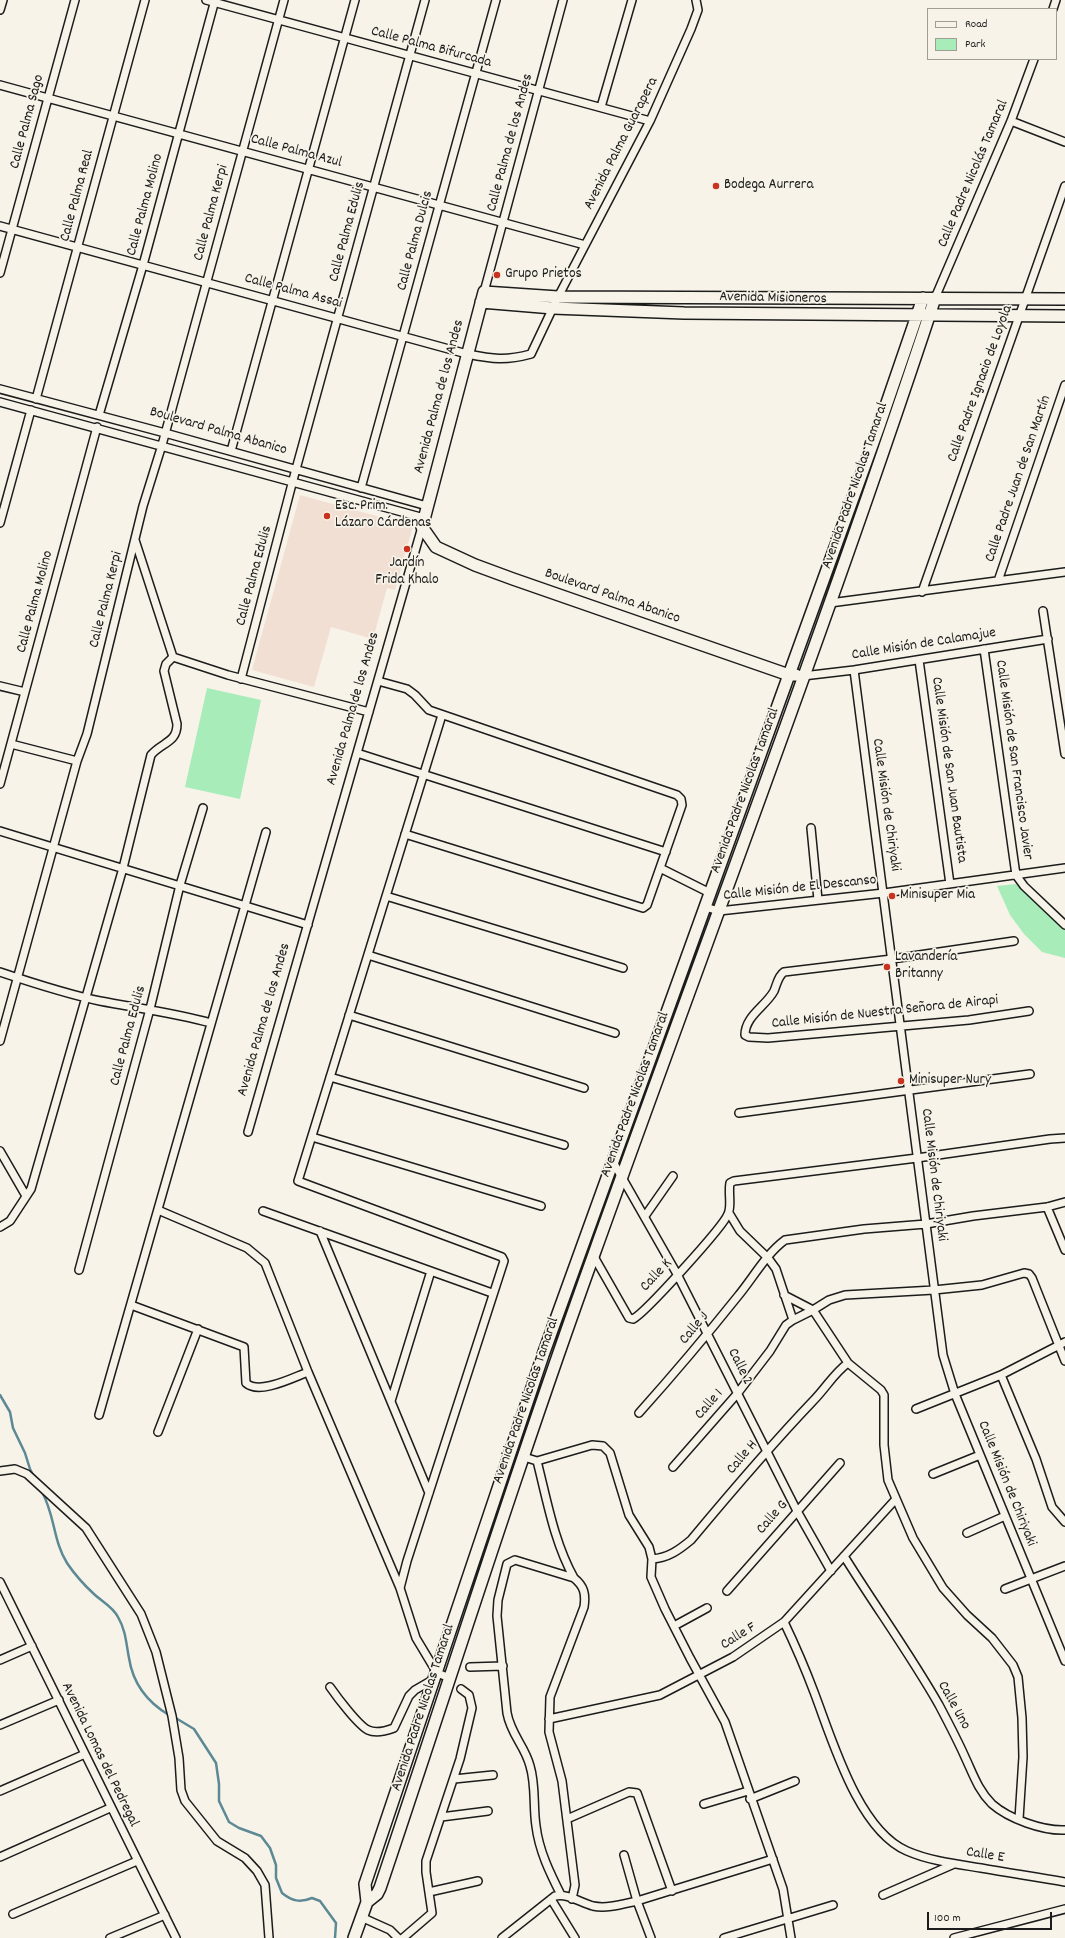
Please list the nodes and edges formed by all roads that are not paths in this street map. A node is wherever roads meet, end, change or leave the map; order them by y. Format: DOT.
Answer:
graph roads {
  1 [pos="3,0"];
  2 [pos="75,0"];
  3 [pos="145,0"];
  4 [pos="206,0"];
  5 [pos="284,0"];
  6 [pos="355,0"];
  7 [pos="425,0"];
  8 [pos="496,0"];
  9 [pos="563,0"];
  10 [pos="632,0"];
  11 [pos="696,0"];
  12 [pos="214,1"];
  13 [pos="0,10"];
  14 [pos="278,20"];
  15 [pos="345,38"];
  16 [pos="410,55"];
  17 [pos="1034,60"];
  18 [pos="476,73"];
  19 [pos="0,85"];
  20 [pos="538,90"];
  21 [pos="48,98"];
  22 [pos="601,107"];
  23 [pos="114,116"];
  24 [pos="650,121"];
  25 [pos="1011,121"];
  26 [pos="179,134"];
  27 [pos="1065,142"];
  28 [pos="242,151"];
  29 [pos="309,170"];
  30 [pos="1065,186"];
  31 [pos="374,187"];
  32 [pos="439,205"];
  33 [pos="502,222"];
  34 [pos="0,226"];
  35 [pos="12,229"];
  36 [pos="585,245"];
  37 [pos="78,247"];
  38 [pos="143,265"];
  39 [pos="0,273"];
  40 [pos="207,282"];
  41 [pos="558,296"];
  42 [pos="482,297"];
  43 [pos="923,298"];
  44 [pos="935,298"];
  45 [pos="1025,299"];
  46 [pos="1065,299"];
  47 [pos="274,301"];
  48 [pos="553,308"];
  49 [pos="917,315"];
  50 [pos="930,315"];
  51 [pos="1019,316"];
  52 [pos="1065,316"];
  53 [pos="338,318"];
  54 [pos="404,336"];
  55 [pos="467,354"];
  56 [pos="1065,385"];
  57 [pos="0,389"];
  58 [pos="36,399"];
  59 [pos="0,402"];
  60 [pos="31,410"];
  61 [pos="99,415"];
  62 [pos="97,427"];
  63 [pos="165,433"];
  64 [pos="162,445"];
  65 [pos="231,451"];
  66 [pos="296,470"];
  67 [pos="293,480"];
  68 [pos="361,488"];
  69 [pos="427,506"];
  70 [pos="423,522"];
  71 [pos="0,523"];
  72 [pos="135,540"];
  73 [pos="1065,572"];
  74 [pos="998,581"];
  75 [pos="922,592"];
  76 [pos="830,603"];
  77 [pos="1044,611"];
  78 [pos="1048,639"];
  79 [pos="984,649"];
  80 [pos="173,657"];
  81 [pos="919,660"];
  82 [pos="854,670"];
  83 [pos="789,674"];
  84 [pos="804,676"];
  85 [pos="241,679"];
  86 [pos="378,681"];
  87 [pos="0,686"];
  88 [pos="25,692"];
  89 [pos="369,712"];
  90 [pos="442,714"];
  91 [pos="11,744"];
  92 [pos="357,753"];
  93 [pos="1065,754"];
  94 [pos="77,761"];
  95 [pos="424,775"];
  96 [pos="0,784"];
  97 [pos="203,808"];
  98 [pos="811,828"];
  99 [pos="0,830"];
  100 [pos="266,832"];
  101 [pos="405,834"];
  102 [pos="54,847"];
  103 [pos="666,852"];
  104 [pos="123,868"];
  105 [pos="660,868"];
  106 [pos="1065,868"];
  107 [pos="1016,875"];
  108 [pos="950,884"];
  109 [pos="180,885"];
  110 [pos="710,893"];
  111 [pos="884,893"];
  112 [pos="386,896"];
  113 [pos="818,900"];
  114 [pos="245,905"];
  115 [pos="706,907"];
  116 [pos="719,911"];
  117 [pos="308,925"];
  118 [pos="1065,925"];
  119 [pos="1014,941"];
  120 [pos="368,955"];
  121 [pos="892,959"];
  122 [pos="623,968"];
  123 [pos="0,972"];
  124 [pos="18,978"];
  125 [pos="85,997"];
  126 [pos="150,1009"];
  127 [pos="1029,1011"];
  128 [pos="350,1015"];
  129 [pos="211,1023"];
  130 [pos="901,1025"];
  131 [pos="614,1033"];
  132 [pos="0,1041"];
  133 [pos="1030,1074"];
  134 [pos="330,1077"];
  135 [pos="584,1088"];
  136 [pos="909,1090"];
  137 [pos="739,1113"];
  138 [pos="248,1132"];
  139 [pos="312,1137"];
  140 [pos="1065,1138"];
  141 [pos="564,1145"];
  142 [pos="0,1151"];
  143 [pos="917,1158"];
  144 [pos="612,1160"];
  145 [pos="622,1176"];
  146 [pos="673,1176"];
  147 [pos="26,1196"];
  148 [pos="1065,1202"];
  149 [pos="541,1206"];
  150 [pos="1047,1207"];
  151 [pos="158,1210"];
  152 [pos="263,1211"];
  153 [pos="728,1213"];
  154 [pos="645,1216"];
  155 [pos="926,1224"];
  156 [pos="0,1226"];
  157 [pos="320,1231"];
  158 [pos="1065,1250"];
  159 [pos="593,1255"];
  160 [pos="768,1258"];
  161 [pos="79,1270"];
  162 [pos="431,1271"];
  163 [pos="677,1274"];
  164 [pos="934,1290"];
  165 [pos="492,1293"];
  166 [pos="784,1295"];
  167 [pos="131,1304"];
  168 [pos="813,1310"];
  169 [pos="793,1320"];
  170 [pos="198,1329"];
  171 [pos="708,1334"];
  172 [pos="1062,1344"];
  173 [pos="1065,1361"];
  174 [pos="848,1363"];
  175 [pos="308,1372"];
  176 [pos="1001,1375"];
  177 [pos="737,1394"];
  178 [pos="955,1394"];
  179 [pos="391,1401"];
  180 [pos="916,1409"];
  181 [pos="639,1413"];
  182 [pos="99,1415"];
  183 [pos="158,1432"];
  184 [pos="766,1450"];
  185 [pos="980,1455"];
  186 [pos="524,1457"];
  187 [pos="537,1461"];
  188 [pos="840,1463"];
  189 [pos="673,1467"];
  190 [pos="0,1471"];
  191 [pos="933,1474"];
  192 [pos="429,1493"];
  193 [pos="895,1500"];
  194 [pos="797,1511"];
  195 [pos="1005,1516"];
  196 [pos="1065,1522"];
  197 [pos="967,1533"];
  198 [pos="844,1556"];
  199 [pos="652,1559"];
  200 [pos="1065,1566"];
  201 [pos="831,1571"];
  202 [pos="574,1578"];
  203 [pos="1030,1580"];
  204 [pos="0,1582"];
  205 [pos="400,1588"];
  206 [pos="1004,1589"];
  207 [pos="727,1591"];
  208 [pos="2,1593"];
  209 [pos="707,1608"];
  210 [pos="784,1622"];
  211 [pos="674,1626"];
  212 [pos="32,1646"];
  213 [pos="0,1660"];
  214 [pos="1065,1661"];
  215 [pos="502,1666"];
  216 [pos="470,1667"];
  217 [pos="699,1674"];
  218 [pos="437,1676"];
  219 [pos="450,1678"];
  220 [pos="330,1687"];
  221 [pos="461,1689"];
  222 [pos="58,1700"];
  223 [pos="549,1719"];
  224 [pos="0,1725"];
  225 [pos="84,1754"];
  226 [pos="493,1775"];
  227 [pos="454,1779"];
  228 [pos="795,1781"];
  229 [pos="0,1791"];
  230 [pos="748,1791"];
  231 [pos="750,1799"];
  232 [pos="704,1804"];
  233 [pos="110,1808"];
  234 [pos="488,1811"];
  235 [pos="441,1817"];
  236 [pos="567,1819"];
  237 [pos="1019,1819"];
  238 [pos="1065,1830"];
  239 [pos="624,1855"];
  240 [pos="0,1857"];
  241 [pos="773,1859"];
  242 [pos="137,1861"];
  243 [pos="954,1864"];
  244 [pos="478,1881"];
  245 [pos="1065,1882"];
  246 [pos="672,1890"];
  247 [pos="429,1892"];
  248 [pos="561,1895"];
  249 [pos="883,1895"];
  250 [pos="551,1899"];
  251 [pos="572,1899"];
  252 [pos="367,1902"];
  253 [pos="636,1902"];
  254 [pos="833,1905"];
  255 [pos="1065,1909"];
  256 [pos="13,1914"];
  257 [pos="165,1915"];
  258 [pos="361,1918"];
  259 [pos="789,1918"];
  260 [pos="110,1938"];
  261 [pos="176,1938"];
  262 [pos="269,1938"];
  263 [pos="354,1938"];
  264 [pos="398,1938"];
  265 [pos="403,1938"];
  266 [pos="502,1938"];
  267 [pos="575,1938"];
  268 [pos="651,1938"];
  269 [pos="724,1938"];
  270 [pos="791,1938"];
  271 [pos="954,1938"];
  1 -- 13 [label="street"];
  2 -- 21 [label="street, Calle Palma Sago"];
  3 -- 23 [label="street, Calle Palma Real"];
  4 -- 12 [label="street, Calle Palma Bifurcada"];
  5 -- 14 [label="street, Calle Palma Kerpi"];
  6 -- 15 [label="street"];
  7 -- 16 [label="street, Calle Palma Edulis"];
  8 -- 18 [label="street, Calle Palma Dulcis"];
  9 -- 20 [label="street, Calle Palma de los Andes"];
  10 -- 22 [label="street"];
  11 -- 24 [label="street, Avenida Palma Guarapera"];
  12 -- 14 [label="street, Calle Palma Bifurcada"];
  12 -- 26 [label="street, Calle Palma Molino"];
  14 -- 15 [label="street, Calle Palma Bifurcada"];
  14 -- 28 [label="street, Calle Palma Kerpi"];
  15 -- 16 [label="street, Calle Palma Bifurcada"];
  15 -- 29 [label="street"];
  16 -- 18 [label="street, Calle Palma Bifurcada"];
  16 -- 31 [label="street, Calle Palma Edulis"];
  17 -- 25 [label="street, Calle Padre Nicolás Tamaral"];
  18 -- 20 [label="street, Calle Palma Bifurcada"];
  18 -- 32 [label="street, Calle Palma Dulcis"];
  19 -- 21 [label="street, Calle Palma Azul"];
  20 -- 22 [label="street, Calle Palma Bifurcada"];
  20 -- 33 [label="street, Calle Palma de los Andes"];
  21 -- 23 [label="street, Calle Palma Azul"];
  21 -- 35 [label="street, Calle Palma Sago"];
  22 -- 24 [label="street, Calle Palma Bifurcada"];
  23 -- 26 [label="street, Calle Palma Azul"];
  23 -- 37 [label="street, Calle Palma Real"];
  24 -- 36 [label="street, Avenida Palma Guarapera"];
  25 -- 27 [label="street"];
  25 -- 44 [label="street, Calle Padre Nicolás Tamaral"];
  26 -- 28 [label="street, Calle Palma Azul"];
  26 -- 38 [label="street, Calle Palma Molino"];
  28 -- 29 [label="street, Calle Palma Azul"];
  28 -- 40 [label="street, Calle Palma Kerpi"];
  29 -- 31 [label="street, Calle Palma Azul"];
  29 -- 47 [label="street"];
  30 -- 45 [label="street, Calle Padre Ignacio de Loyola"];
  31 -- 32 [label="street, Calle Palma Azul"];
  31 -- 53 [label="street, Calle Palma Edulis"];
  32 -- 33 [label="street, Calle Palma Azul"];
  32 -- 54 [label="street, Calle Palma Dulcis"];
  33 -- 36 [label="street, Calle Palma Azul"];
  33 -- 42 [label="street, Calle Palma de los Andes"];
  34 -- 35 [label="street, Calle Palma Assai"];
  35 -- 37 [label="street, Calle Palma Assai"];
  35 -- 39 [label="street, Calle Palma Sago"];
  36 -- 41 [label="street, Avenida Palma Guarapera"];
  37 -- 38 [label="street, Calle Palma Assai"];
  37 -- 58 [label="street, Calle Palma Real"];
  38 -- 40 [label="street, Calle Palma Assai"];
  38 -- 61 [label="street, Calle Palma Molino"];
  40 -- 47 [label="street, Calle Palma Assai"];
  40 -- 63 [label="street, Calle Palma Kerpi"];
  41 -- 42 [label="street, Avenida Misioneros"];
  41 -- 43 [label="street, Avenida Misioneros"];
  41 -- 48 [label="street, Avenida Palma Guarapera"];
  42 -- 48 [label="street, Avenida Misioneros"];
  42 -- 55 [label="street, Avenida Palma de los Andes"];
  43 -- 44 [label="street, Avenida Misioneros"];
  43 -- 49 [label="street, Avenida Padre Nicolas Tamaral"];
  44 -- 45 [label="street, Avenida Misioneros"];
  44 -- 50 [label="street, Avenida Padre Nicolas Tamaral"];
  45 -- 46 [label="street, Avenida Misioneros"];
  45 -- 51 [label="street, Calle Padre Ignacio de Loyola"];
  47 -- 53 [label="street, Calle Palma Assai"];
  47 -- 65 [label="street"];
  48 -- 49 [label="street, Avenida Misioneros"];
  48 -- 55 [label="street, Calle Palma Assai"];
  49 -- 50 [label="street, Avenida Misioneros"];
  49 -- 83 [label="street, Avenida Padre Nicolas Tamaral"];
  50 -- 51 [label="street, Avenida Misioneros"];
  50 -- 76 [label="street, Avenida Padre Nicolas Tamaral"];
  51 -- 52 [label="street, Avenida Misioneros"];
  51 -- 75 [label="street, Calle Padre Ignacio de Loyola"];
  53 -- 54 [label="street, Calle Palma Assai"];
  53 -- 66 [label="street, Calle Palma Edulis"];
  54 -- 55 [label="street, Calle Palma Assai"];
  54 -- 68 [label="street, Calle Palma Dulcis"];
  55 -- 69 [label="street, Avenida Palma de los Andes"];
  56 -- 74 [label="street, Calle Padre Juan de San Martín"];
  57 -- 58 [label="street, Boulevard Palma Abanico"];
  58 -- 61 [label="street, Boulevard Palma Abanico"];
  59 -- 60 [label="street, Boulevard Palma Abanico"];
  60 -- 62 [label="street, Boulevard Palma Abanico"];
  60 -- 71 [label="street"];
  61 -- 63 [label="street, Boulevard Palma Abanico"];
  62 -- 64 [label="street, Boulevard Palma Abanico"];
  62 -- 88 [label="street, Calle Palma Molino"];
  63 -- 64 [label="street, Calle Palma Kerpi"];
  63 -- 65 [label="street, Boulevard Palma Abanico"];
  64 -- 67 [label="street, Boulevard Palma Abanico"];
  64 -- 72 [label="street, Calle Palma Kerpi"];
  65 -- 66 [label="street, Boulevard Palma Abanico"];
  66 -- 67 [label="street, Calle Palma Edulis"];
  66 -- 68 [label="street, Boulevard Palma Abanico"];
  67 -- 70 [label="street, Boulevard Palma Abanico"];
  67 -- 85 [label="street, Calle Palma Edulis"];
  68 -- 69 [label="street, Boulevard Palma Abanico"];
  69 -- 70 [label="street, Avenida Palma de los Andes"];
  70 -- 83 [label="street, Boulevard Palma Abanico"];
  70 -- 86 [label="street, Avenida Palma de los Andes"];
  72 -- 80 [label="street"];
  72 -- 94 [label="street, Calle Palma Kerpi"];
  73 -- 74 [label="street"];
  74 -- 75 [label="street"];
  75 -- 76 [label="street"];
  76 -- 84 [label="street, Avenida Padre Nicolas Tamaral"];
  77 -- 78 [label="street"];
  78 -- 79 [label="street, Calle Misión de Calamajue"];
  78 -- 93 [label="street"];
  79 -- 81 [label="street, Calle Misión de Calamajue"];
  79 -- 107 [label="street, Calle Misión de San Francisco Javier"];
  80 -- 85 [label="street"];
  80 -- 104 [label="street"];
  81 -- 82 [label="street, Calle Misión de Calamajue"];
  81 -- 108 [label="street, Calle Misión de San Juan Bautista"];
  82 -- 84 [label="street, Calle Misión de Calamajue"];
  82 -- 111 [label="street, Calle Misión de Chiriyaki"];
  83 -- 84 [label="street, Boulevard Palma Abanico"];
  83 -- 110 [label="street, Avenida Padre Nicolas Tamaral"];
  84 -- 116 [label="street, Avenida Padre Nicolas Tamaral"];
  85 -- 89 [label="street"];
  86 -- 89 [label="street, Avenida Palma de los Andes"];
  86 -- 90 [label="street"];
  87 -- 88 [label="street"];
  88 -- 91 [label="street, Calle Palma Molino"];
  89 -- 92 [label="street, Avenida Palma de los Andes"];
  90 -- 95 [label="street"];
  90 -- 103 [label="street"];
  91 -- 94 [label="street"];
  91 -- 96 [label="street, Calle Palma Molino"];
  92 -- 95 [label="street"];
  92 -- 117 [label="street, Avenida Palma de los Andes"];
  94 -- 102 [label="street, Calle Palma Kerpi"];
  95 -- 101 [label="street"];
  95 -- 103 [label="street"];
  97 -- 109 [label="street, Calle Palma Edulis"];
  98 -- 113 [label="street"];
  99 -- 102 [label="street"];
  100 -- 114 [label="street"];
  101 -- 105 [label="street"];
  101 -- 112 [label="street"];
  102 -- 104 [label="street"];
  102 -- 124 [label="street, Calle Palma Kerpi"];
  103 -- 105 [label="street"];
  104 -- 109 [label="street"];
  104 -- 125 [label="street"];
  105 -- 110 [label="street"];
  106 -- 107 [label="street, Calle Misión de El Descanso"];
  107 -- 108 [label="street, Calle Misión de El Descanso"];
  107 -- 118 [label="street"];
  108 -- 111 [label="street, Calle Misión de El Descanso"];
  109 -- 114 [label="street"];
  109 -- 126 [label="street, Calle Palma Edulis"];
  110 -- 115 [label="street, Avenida Padre Nicolas Tamaral"];
  111 -- 113 [label="street, Calle Misión de El Descanso"];
  111 -- 121 [label="street, Calle Misión de Chiriyaki"];
  112 -- 120 [label="street"];
  112 -- 122 [label="street"];
  113 -- 116 [label="street, Calle Misión de El Descanso"];
  114 -- 117 [label="street"];
  114 -- 129 [label="street"];
  115 -- 116 [label="street, Calle Misión de El Descanso"];
  115 -- 144 [label="street, Avenida Padre Nicolas Tamaral"];
  116 -- 145 [label="street, Avenida Padre Nicolas Tamaral"];
  117 -- 138 [label="street, Avenida Palma de los Andes"];
  119 -- 121 [label="street"];
  120 -- 128 [label="street"];
  120 -- 131 [label="street"];
  121 -- 130 [label="street, Calle Misión de Chiriyaki"];
  121 -- 130 [label="street, Calle Misión de Nuestra Señora de Airapi"];
  123 -- 124 [label="street"];
  124 -- 125 [label="street"];
  124 -- 132 [label="street, Calle Palma Kerpi"];
  125 -- 126 [label="street"];
  125 -- 147 [label="street"];
  126 -- 129 [label="street"];
  126 -- 161 [label="street, Calle Palma Edulis"];
  127 -- 130 [label="street, Calle Misión de Nuestra Señora de Airapi"];
  128 -- 134 [label="street"];
  128 -- 135 [label="street"];
  129 -- 151 [label="street"];
  130 -- 136 [label="street, Calle Misión de Chiriyaki"];
  133 -- 136 [label="street"];
  134 -- 139 [label="street"];
  134 -- 141 [label="street"];
  136 -- 137 [label="street"];
  136 -- 143 [label="street, Calle Misión de Chiriyaki"];
  139 -- 149 [label="street"];
  139 -- 165 [label="street"];
  140 -- 143 [label="street"];
  142 -- 147 [label="street"];
  143 -- 153 [label="street"];
  143 -- 155 [label="street, Calle Misión de Chiriyaki"];
  144 -- 145 [label="street, Calle 2"];
  144 -- 218 [label="street, Avenida Padre Nicolas Tamaral"];
  145 -- 154 [label="street, Calle 2"];
  145 -- 159 [label="street, Avenida Padre Nicolas Tamaral"];
  146 -- 154 [label="street"];
  147 -- 156 [label="street"];
  148 -- 150 [label="street, Calle J"];
  150 -- 155 [label="street, Calle J"];
  150 -- 158 [label="street"];
  151 -- 167 [label="street"];
  151 -- 175 [label="street"];
  152 -- 157 [label="street"];
  153 -- 160 [label="street"];
  153 -- 163 [label="street, Calle K"];
  154 -- 163 [label="street, Calle 2"];
  155 -- 160 [label="street, Calle J"];
  155 -- 164 [label="street, Calle Misión de Chiriyaki"];
  157 -- 162 [label="street"];
  157 -- 179 [label="street"];
  159 -- 163 [label="street, Calle K"];
  159 -- 186 [label="street, Avenida Padre Nicolas Tamaral"];
  160 -- 166 [label="street"];
  160 -- 171 [label="street, Calle J"];
  162 -- 165 [label="street"];
  162 -- 179 [label="street"];
  163 -- 171 [label="street, Calle 2"];
  164 -- 168 [label="street, Calle 1"];
  164 -- 172 [label="street, Calle 1"];
  164 -- 178 [label="street, Calle Misión de Chiriyaki"];
  165 -- 192 [label="street"];
  166 -- 168 [label="street"];
  166 -- 169 [label="street"];
  167 -- 170 [label="street"];
  167 -- 182 [label="street"];
  168 -- 169 [label="street, Calle 1"];
  168 -- 174 [label="street"];
  169 -- 177 [label="street, Calle 1"];
  170 -- 175 [label="street"];
  170 -- 183 [label="street"];
  171 -- 177 [label="street, Calle 2"];
  171 -- 181 [label="street, Calle J"];
  172 -- 173 [label="street"];
  172 -- 176 [label="street"];
  174 -- 184 [label="street, Calle H"];
  174 -- 193 [label="street"];
  175 -- 205 [label="street"];
  176 -- 178 [label="street"];
  176 -- 196 [label="street"];
  177 -- 184 [label="street, Calle 2"];
  177 -- 189 [label="street, Calle 1"];
  178 -- 180 [label="street"];
  178 -- 185 [label="street, Calle Misión de Chiriyaki"];
  179 -- 192 [label="street"];
  184 -- 194 [label="street, Calle 2"];
  184 -- 199 [label="street, Calle H"];
  185 -- 191 [label="street"];
  185 -- 195 [label="street, Calle Misión de Chiriyaki"];
  186 -- 187 [label="street"];
  186 -- 219 [label="street, Avenida Padre Nicolas Tamaral"];
  187 -- 199 [label="street"];
  187 -- 202 [label="street"];
  188 -- 194 [label="street, Calle G"];
  190 -- 262 [label="street"];
  192 -- 205 [label="street"];
  193 -- 198 [label="street, Calle F"];
  193 -- 237 [label="street"];
  194 -- 201 [label="street, Calle 2"];
  194 -- 207 [label="street, Calle G"];
  195 -- 197 [label="street"];
  195 -- 203 [label="street, Calle Misión de Chiriyaki"];
  198 -- 201 [label="street, Calle F"];
  198 -- 237 [label="street, Calle Uno"];
  199 -- 211 [label="street"];
  200 -- 203 [label="street"];
  201 -- 210 [label="street, Calle F"];
  202 -- 215 [label="street"];
  202 -- 223 [label="street"];
  203 -- 206 [label="street"];
  203 -- 214 [label="street, Calle Misión de Chiriyaki"];
  204 -- 208 [label="street, Avenida Lomas del Pedregal"];
  205 -- 218 [label="street"];
  208 -- 212 [label="street, Avenida Lomas del Pedregal"];
  209 -- 211 [label="street"];
  210 -- 217 [label="street, Calle F"];
  210 -- 243 [label="street"];
  211 -- 217 [label="street"];
  212 -- 213 [label="street"];
  212 -- 222 [label="street, Avenida Lomas del Pedregal"];
  215 -- 216 [label="street"];
  215 -- 248 [label="street"];
  217 -- 223 [label="street, Calle F"];
  217 -- 230 [label="street"];
  218 -- 219 [label="street"];
  218 -- 220 [label="street"];
  218 -- 252 [label="street, Avenida Padre Nicolas Tamaral"];
  219 -- 252 [label="street, Avenida Padre Nicolas Tamaral"];
  221 -- 227 [label="street"];
  222 -- 224 [label="street"];
  222 -- 225 [label="street, Avenida Lomas del Pedregal"];
  223 -- 236 [label="street"];
  225 -- 229 [label="street"];
  225 -- 233 [label="street, Avenida Lomas del Pedregal"];
  226 -- 227 [label="street"];
  227 -- 235 [label="street"];
  228 -- 231 [label="street"];
  230 -- 231 [label="street"];
  230 -- 232 [label="street"];
  231 -- 241 [label="street"];
  233 -- 240 [label="street"];
  233 -- 242 [label="street, Avenida Lomas del Pedregal"];
  234 -- 235 [label="street"];
  235 -- 247 [label="street"];
  236 -- 246 [label="street"];
  236 -- 251 [label="street"];
  237 -- 238 [label="street, Calle Uno"];
  239 -- 253 [label="street"];
  241 -- 246 [label="street"];
  241 -- 259 [label="street"];
  242 -- 256 [label="street"];
  242 -- 257 [label="street, Avenida Lomas del Pedregal"];
  243 -- 245 [label="street, Calle E"];
  243 -- 249 [label="street, Calle E"];
  244 -- 247 [label="street"];
  246 -- 253 [label="street"];
  247 -- 265 [label="street"];
  248 -- 250 [label="street"];
  248 -- 251 [label="street"];
  250 -- 266 [label="street"];
  250 -- 267 [label="street"];
  251 -- 253 [label="street"];
  252 -- 258 [label="street, Avenida Padre Nicolas Tamaral"];
  253 -- 268 [label="street"];
  254 -- 259 [label="street"];
  255 -- 271 [label="street"];
  257 -- 260 [label="street"];
  257 -- 261 [label="street, Avenida Lomas del Pedregal"];
  258 -- 263 [label="street, Avenida Padre Nicolas Tamaral"];
  258 -- 264 [label="street"];
  259 -- 269 [label="street"];
  259 -- 270 [label="street"];
}
